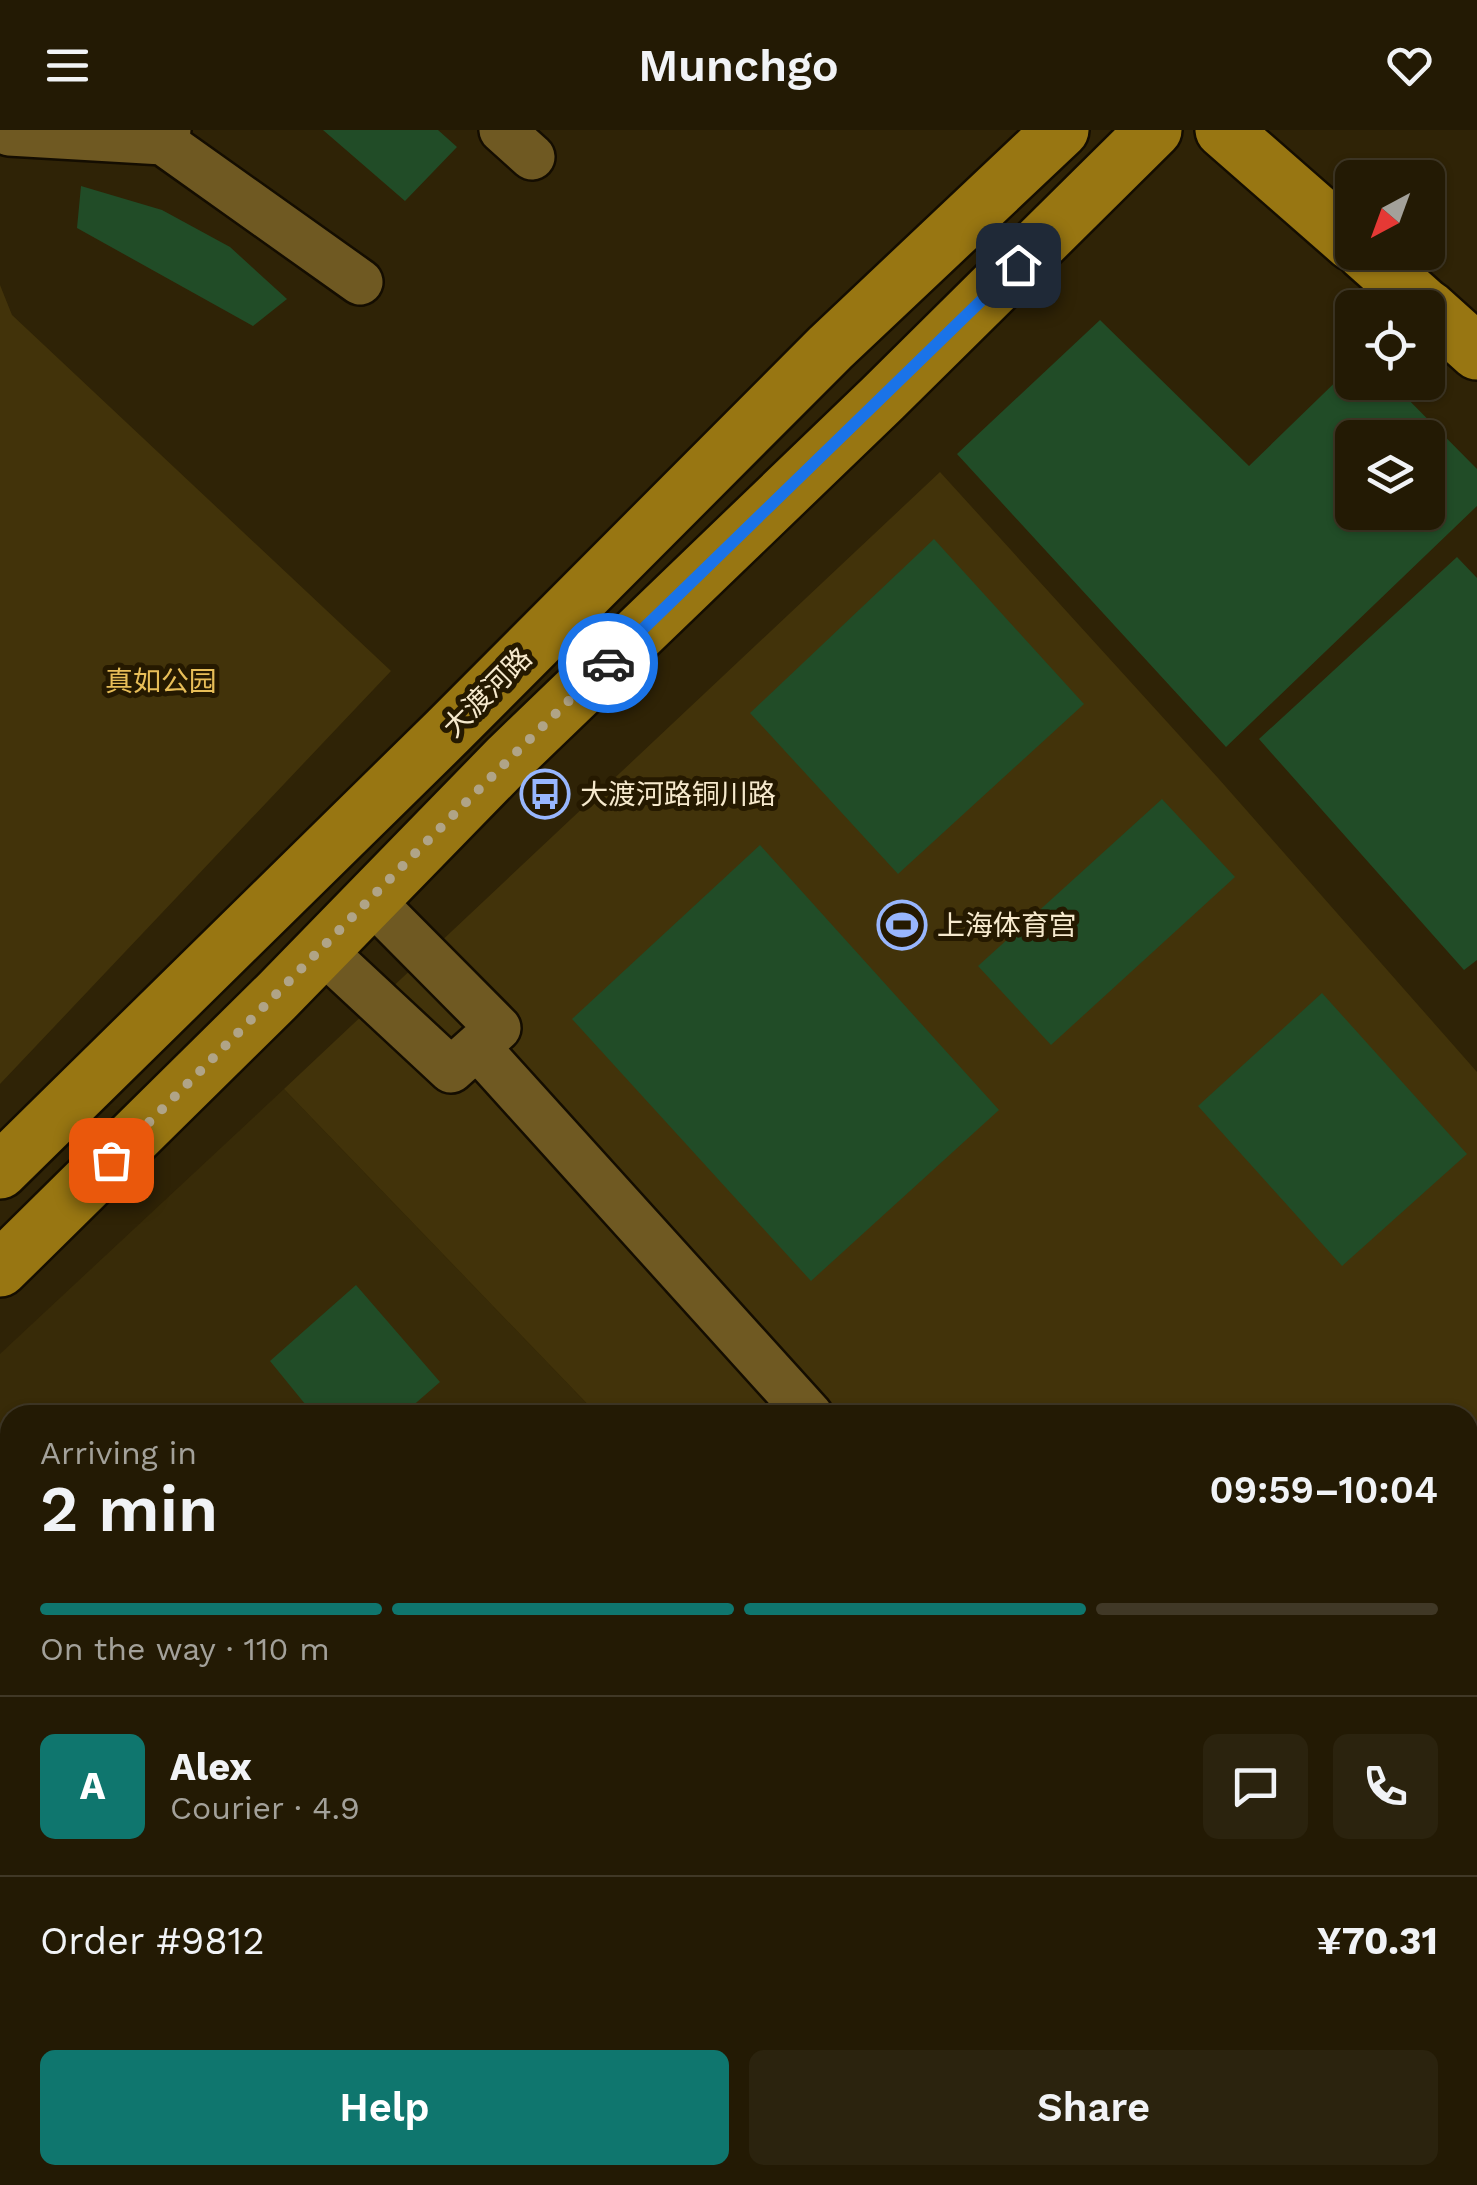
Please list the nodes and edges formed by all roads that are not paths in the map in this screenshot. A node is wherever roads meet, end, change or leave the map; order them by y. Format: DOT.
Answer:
graph roads {
  1 [pos="1061,130"];
  2 [pos="1154,130"];
  3 [pos="1223,130"];
  4 [pos="10,132"];
  5 [pos="165,136"];
  6 [pos="1335,228"];
  7 [pos="1384,270"];
  8 [pos="360,282"];
  9 [pos="1407,290"];
  10 [pos="1445,324"];
  11 [pos="1477,352"];
  12 [pos="370,900"];
  13 [pos="322,950"];
  14 [pos="477,1047"];
  15 [pos="0,1171"];
  16 [pos="0,1269"];
  17 [pos="801,1405"];
  1 -- 15 [label="main road, 大渡河路"];
  2 -- 12 [label="main road"];
  3 -- 6 [label="main road"];
  4 -- 5 [label="street"];
  5 -- 8 [label="street"];
  7 -- 9 [label="main road"];
  10 -- 11 [label="main road"];
  12 -- 13 [label="main road"];
  12 -- 14 [label="street"];
  13 -- 14 [label="street"];
  13 -- 16 [label="main road"];
  14 -- 17 [label="street"];
}
